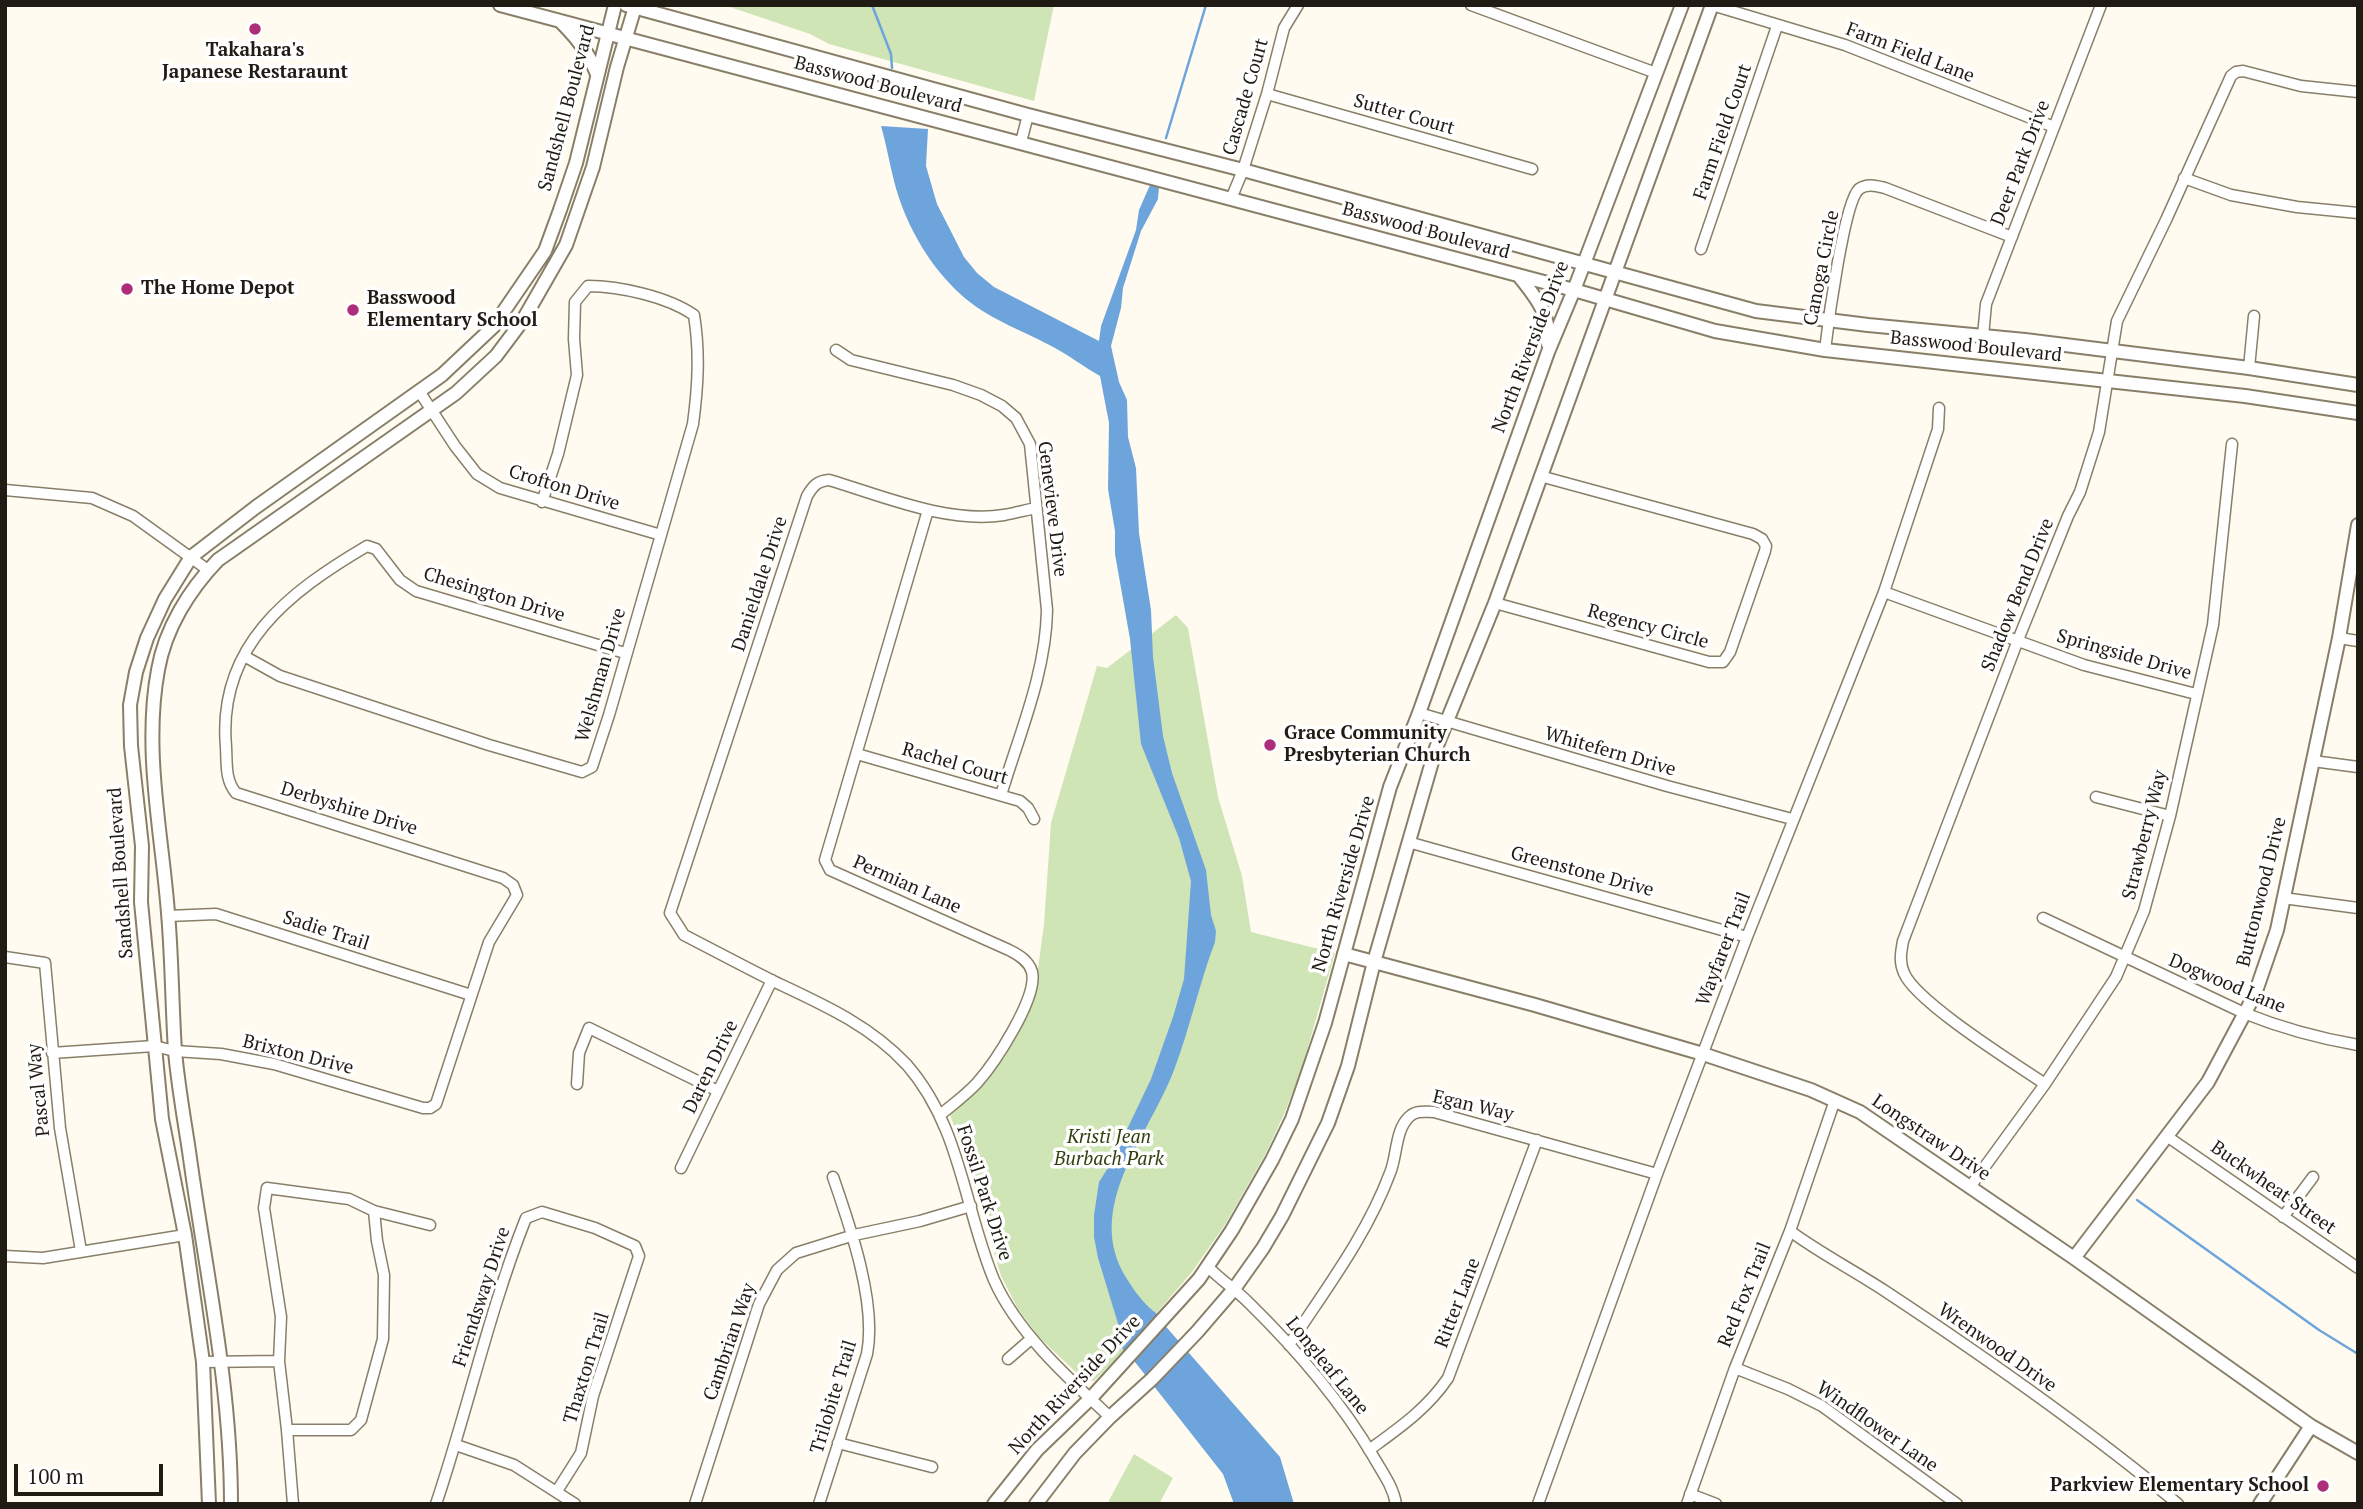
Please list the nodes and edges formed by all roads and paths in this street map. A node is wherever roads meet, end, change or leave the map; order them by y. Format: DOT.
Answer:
graph roads {
  1 [pos="500,5"];
  2 [pos="615,5"];
  3 [pos="1298,5"];
  4 [pos="1471,5"];
  5 [pos="1682,5"];
  6 [pos="1712,5"];
  7 [pos="631,6"];
  8 [pos="2097,6"];
  9 [pos="560,21"];
  10 [pos="1777,26"];
  11 [pos="607,34"];
  12 [pos="627,39"];
  13 [pos="1656,73"];
  14 [pos="597,74"];
  15 [pos="2358,92"];
  16 [pos="1267,94"];
  17 [pos="1028,115"];
  18 [pos="2054,127"];
  19 [pos="1021,142"];
  20 [pos="1532,169"];
  21 [pos="1243,170"];
  22 [pos="2184,178"];
  23 [pos="1231,199"];
  24 [pos="2358,213"];
  25 [pos="2012,237"];
  26 [pos="1701,248"];
  27 [pos="1583,264"];
  28 [pos="1614,273"];
  29 [pos="1519,276"];
  30 [pos="1574,290"];
  31 [pos="1605,298"];
  32 [pos="2254,316"];
  33 [pos="1829,320"];
  34 [pos="1983,336"];
  35 [pos="836,350"];
  36 [pos="1825,350"];
  37 [pos="1548,352"];
  38 [pos="2113,352"];
  39 [pos="2249,368"];
  40 [pos="2109,381"];
  41 [pos="2358,385"];
  42 [pos="419,391"];
  43 [pos="1938,408"];
  44 [pos="432,410"];
  45 [pos="2358,413"];
  46 [pos="2232,444"];
  47 [pos="1540,476"];
  48 [pos="5,490"];
  49 [pos="542,502"];
  50 [pos="1036,508"];
  51 [pos="928,510"];
  52 [pos="2358,524"];
  53 [pos="661,535"];
  54 [pos="367,546"];
  55 [pos="191,557"];
  56 [pos="208,570"];
  57 [pos="1884,592"];
  58 [pos="1495,603"];
  59 [pos="2339,638"];
  60 [pos="2018,640"];
  61 [pos="2358,641"];
  62 [pos="625,653"];
  63 [pos="244,656"];
  64 [pos="2196,694"];
  65 [pos="1419,713"];
  66 [pos="1447,722"];
  67 [pos="858,754"];
  68 [pos="2313,761"];
  69 [pos="2358,767"];
  70 [pos="1001,795"];
  71 [pos="2096,797"];
  72 [pos="2170,816"];
  73 [pos="1034,819"];
  74 [pos="1792,819"];
  75 [pos="1408,842"];
  76 [pos="2283,898"];
  77 [pos="2358,908"];
  78 [pos="670,913"];
  79 [pos="168,916"];
  80 [pos="2043,918"];
  81 [pos="1747,937"];
  82 [pos="1344,954"];
  83 [pos="5,957"];
  84 [pos="2126,958"];
  85 [pos="1374,962"];
  86 [pos="772,980"];
  87 [pos="471,995"];
  88 [pos="2244,1013"];
  89 [pos="2358,1045"];
  90 [pos="154,1046"];
  91 [pos="175,1051"];
  92 [pos="52,1053"];
  93 [pos="1703,1054"];
  94 [pos="577,1084"];
  95 [pos="2045,1084"];
  96 [pos="718,1091"];
  97 [pos="1835,1100"];
  98 [pos="430,1108"];
  99 [pos="940,1115"];
  100 [pos="2168,1137"];
  101 [pos="1537,1140"];
  102 [pos="681,1168"];
  103 [pos="1657,1174"];
  104 [pos="833,1177"];
  105 [pos="2312,1177"];
  106 [pos="1970,1187"];
  107 [pos="971,1206"];
  108 [pos="374,1211"];
  109 [pos="2283,1217"];
  110 [pos="430,1225"];
  111 [pos="1790,1231"];
  112 [pos="185,1235"];
  113 [pos="854,1235"];
  114 [pos="81,1251"];
  115 [pos="637,1251"];
  116 [pos="5,1256"];
  117 [pos="2074,1258"];
  118 [pos="1208,1268"];
  119 [pos="2358,1268"];
  120 [pos="1234,1289"];
  121 [pos="1031,1339"];
  122 [pos="1289,1345"];
  123 [pos="1008,1359"];
  124 [pos="279,1361"];
  125 [pos="203,1362"];
  126 [pos="222,1363"];
  127 [pos="1735,1368"];
  128 [pos="1091,1398"];
  129 [pos="1110,1417"];
  130 [pos="2311,1426"];
  131 [pos="287,1430"];
  132 [pos="838,1443"];
  133 [pos="456,1445"];
  134 [pos="1369,1450"];
  135 [pos="2358,1453"];
  136 [pos="932,1466"];
  137 [pos="557,1492"];
  138 [pos="1689,1499"];
  139 [pos="209,1504"];
  140 [pos="231,1504"];
  141 [pos="293,1504"];
  142 [pos="436,1504"];
  143 [pos="575,1504"];
  144 [pos="695,1504"];
  145 [pos="819,1504"];
  146 [pos="994,1504"];
  147 [pos="1036,1504"];
  148 [pos="1396,1504"];
  149 [pos="1538,1504"];
  150 [pos="1716,1504"];
  151 [pos="1957,1504"];
  152 [pos="2178,1504"];
  153 [pos="2260,1504"];
  1 -- 9 [label="main road, Basswood Boulevard"];
  2 -- 11 [label="main road, Sandshell Boulevard"];
  3 -- 16 [label="street, Cascade Court"];
  4 -- 13 [label="street"];
  5 -- 13 [label="main road, North Riverside Drive"];
  6 -- 10 [label="street, Farm Field Lane"];
  6 -- 28 [label="main road"];
  7 -- 12 [label="main road, Sandshell Boulevard"];
  7 -- 17 [label="main road, Basswood Boulevard"];
  8 -- 18 [label="street, Deer Park Drive"];
  9 -- 11 [label="main road, Basswood Boulevard"];
  9 -- 14 [label="main road"];
  10 -- 18 [label="street, Farm Field Lane"];
  10 -- 26 [label="street, Farm Field Court"];
  11 -- 12 [label="main road, Basswood Boulevard"];
  11 -- 14 [label="main road, Sandshell Boulevard"];
  12 -- 19 [label="main road, Basswood Boulevard"];
  12 -- 44 [label="main road, Sandshell Boulevard"];
  13 -- 27 [label="main road, North Riverside Drive"];
  14 -- 42 [label="main road, Sandshell Boulevard"];
  15 -- 22 [label="street, Shadow Bend Drive"];
  16 -- 20 [label="street, Sutter Court"];
  16 -- 21 [label="street, Cascade Court"];
  17 -- 19 [label="street"];
  17 -- 21 [label="main road, Basswood Boulevard"];
  18 -- 25 [label="street, Deer Park Drive"];
  19 -- 23 [label="main road, Basswood Boulevard"];
  21 -- 23 [label="street, Cascade Court"];
  21 -- 27 [label="main road, Basswood Boulevard"];
  22 -- 24 [label="street"];
  22 -- 38 [label="street, Shadow Bend Drive"];
  23 -- 29 [label="main road, Basswood Boulevard"];
  25 -- 33 [label="street, Canoga Circle"];
  25 -- 34 [label="street, Deer Park Drive"];
  27 -- 28 [label="main road, Basswood Boulevard"];
  27 -- 30 [label="main road, North Riverside Drive"];
  28 -- 31 [label="main road"];
  28 -- 33 [label="main road, Basswood Boulevard"];
  29 -- 30 [label="main road, Basswood Boulevard"];
  29 -- 37 [label="main road"];
  30 -- 31 [label="main road, Basswood Boulevard"];
  30 -- 37 [label="main road, North Riverside Drive"];
  31 -- 36 [label="main road, Basswood Boulevard"];
  31 -- 47 [label="main road"];
  32 -- 39 [label="street"];
  33 -- 34 [label="main road, Basswood Boulevard"];
  33 -- 36 [label="street, Canoga Circle"];
  34 -- 38 [label="main road, Basswood Boulevard"];
  35 -- 50 [label="street, Genevieve Drive"];
  36 -- 40 [label="main road, Basswood Boulevard"];
  37 -- 65 [label="main road, North Riverside Drive"];
  38 -- 39 [label="main road, Basswood Boulevard"];
  38 -- 40 [label="street, Shadow Bend Drive"];
  39 -- 41 [label="main road, Basswood Boulevard"];
  40 -- 45 [label="main road, Basswood Boulevard"];
  40 -- 60 [label="street, Shadow Bend Drive"];
  42 -- 44 [label="street, Crofton Drive"];
  42 -- 55 [label="main road, Sandshell Boulevard"];
  43 -- 57 [label="street, Wayfarer Trail"];
  44 -- 49 [label="street, Crofton Drive"];
  44 -- 56 [label="main road, Sandshell Boulevard"];
  46 -- 64 [label="street, Strawberry Way"];
  47 -- 58 [label="main road"];
  47 -- 58 [label="street, Regency Circle"];
  48 -- 55 [label="street"];
  49 -- 53 [label="street, Crofton Drive"];
  49 -- 53 [label="street, Welshman Drive"];
  50 -- 51 [label="street, Danieldale Drive"];
  50 -- 70 [label="street, Genevieve Drive"];
  51 -- 67 [label="street, Permian Lane"];
  51 -- 78 [label="street, Danieldale Drive"];
  52 -- 59 [label="main road, Buttonwood Drive"];
  53 -- 62 [label="street, Welshman Drive"];
  54 -- 62 [label="street, Chesington Drive"];
  54 -- 63 [label="street, Derbyshire Drive"];
  55 -- 56 [label="street"];
  55 -- 90 [label="main road, Sandshell Boulevard"];
  56 -- 79 [label="main road, Sandshell Boulevard"];
  57 -- 60 [label="street, Springside Drive"];
  57 -- 74 [label="street, Wayfarer Trail"];
  58 -- 66 [label="main road"];
  59 -- 61 [label="street"];
  59 -- 68 [label="main road, Buttonwood Drive"];
  60 -- 64 [label="street, Springside Drive"];
  60 -- 95 [label="street, Shadow Bend Drive"];
  62 -- 63 [label="street, Welshman Drive"];
  63 -- 87 [label="street, Derbyshire Drive"];
  64 -- 72 [label="street, Strawberry Way"];
  65 -- 66 [label="street, Whitefern Drive"];
  65 -- 82 [label="main road, North Riverside Drive"];
  66 -- 74 [label="street, Whitefern Drive"];
  66 -- 75 [label="main road"];
  67 -- 70 [label="street, Rachel Court"];
  67 -- 99 [label="street, Permian Lane"];
  68 -- 69 [label="street"];
  68 -- 76 [label="main road, Buttonwood Drive"];
  70 -- 73 [label="street, Rachel Court"];
  71 -- 72 [label="street"];
  72 -- 84 [label="street, Strawberry Way"];
  74 -- 81 [label="street, Wayfarer Trail"];
  75 -- 81 [label="street, Greenstone Drive"];
  75 -- 85 [label="main road"];
  76 -- 77 [label="street"];
  76 -- 88 [label="main road, Buttonwood Drive"];
  78 -- 86 [label="street, Fossil Park Drive"];
  79 -- 87 [label="street, Sadie Trail"];
  79 -- 91 [label="main road, Sandshell Boulevard"];
  80 -- 84 [label="street, Dogwood Lane"];
  81 -- 93 [label="street, Wayfarer Trail"];
  82 -- 85 [label="main road, Longstraw Drive"];
  82 -- 118 [label="main road, North Riverside Drive"];
  83 -- 92 [label="street, Pascal Way"];
  84 -- 88 [label="street, Dogwood Lane"];
  84 -- 95 [label="street, Strawberry Way"];
  85 -- 93 [label="main road, Longstraw Drive"];
  85 -- 120 [label="main road"];
  86 -- 96 [label="street, Daren Drive"];
  86 -- 99 [label="street, Fossil Park Drive"];
  87 -- 98 [label="street, Derbyshire Drive"];
  88 -- 89 [label="street, Dogwood Lane"];
  88 -- 100 [label="main road, Buttonwood Drive"];
  90 -- 91 [label="street, Brixton Drive"];
  90 -- 92 [label="street, Brixton Drive"];
  90 -- 112 [label="main road, Sandshell Boulevard"];
  91 -- 98 [label="street, Brixton Drive"];
  91 -- 126 [label="main road, Sandshell Boulevard"];
  92 -- 114 [label="street, Pascal Way"];
  93 -- 97 [label="main road, Longstraw Drive"];
  93 -- 103 [label="street, Wayfarer Trail"];
  94 -- 96 [label="street"];
  95 -- 106 [label="street, Strawberry Way"];
  96 -- 102 [label="street, Daren Drive"];
  97 -- 106 [label="main road, Longstraw Drive"];
  97 -- 111 [label="street, Red Fox Trail"];
  99 -- 107 [label="street, Fossil Park Drive"];
  100 -- 109 [label="street, Buckwheat Street"];
  100 -- 117 [label="main road, Buttonwood Drive"];
  101 -- 103 [label="street, Egan Way"];
  101 -- 122 [label="street, Egan Way"];
  101 -- 134 [label="street, Ritter Lane"];
  103 -- 149 [label="street, Wayfarer Trail"];
  104 -- 113 [label="street, Trilobite Trail"];
  105 -- 109 [label="street"];
  106 -- 117 [label="main road, Longstraw Drive"];
  107 -- 113 [label="street, Cambrian Way"];
  107 -- 121 [label="street, Fossil Park Drive"];
  108 -- 110 [label="street"];
  108 -- 124 [label="street"];
  108 -- 131 [label="street"];
  109 -- 119 [label="street, Buckwheat Street"];
  111 -- 127 [label="street, Red Fox Trail"];
  111 -- 152 [label="street, Wrenwood Drive"];
  112 -- 114 [label="street"];
  112 -- 125 [label="main road, Sandshell Boulevard"];
  113 -- 132 [label="street, Trilobite Trail"];
  113 -- 144 [label="street, Cambrian Way"];
  114 -- 116 [label="street"];
  115 -- 133 [label="street, Friendsway Drive"];
  115 -- 137 [label="street, Thaxton Trail"];
  117 -- 130 [label="main road, Longstraw Drive"];
  118 -- 120 [label="street, Longleaf Lane"];
  118 -- 128 [label="main road, North Riverside Drive"];
  120 -- 122 [label="street, Longleaf Lane"];
  120 -- 129 [label="main road"];
  121 -- 123 [label="street"];
  121 -- 128 [label="street, Fossil Park Drive"];
  122 -- 134 [label="street, Longleaf Lane"];
  124 -- 126 [label="street"];
  124 -- 131 [label="street"];
  125 -- 126 [label="street"];
  125 -- 139 [label="main road, Sandshell Boulevard"];
  126 -- 140 [label="main road, Sandshell Boulevard"];
  127 -- 138 [label="street, Red Fox Trail"];
  127 -- 151 [label="street, Windflower Lane"];
  128 -- 129 [label="street, Fossil Park Drive"];
  128 -- 146 [label="main road, North Riverside Drive"];
  129 -- 147 [label="main road"];
  130 -- 135 [label="main road, Longstraw Drive"];
  130 -- 153 [label="main road"];
  131 -- 141 [label="street"];
  132 -- 136 [label="street"];
  132 -- 145 [label="street, Trilobite Trail"];
  133 -- 137 [label="street"];
  133 -- 142 [label="street, Friendsway Drive"];
  134 -- 148 [label="street, Longleaf Lane"];
  137 -- 143 [label="street"];
  138 -- 150 [label="street"];
}
